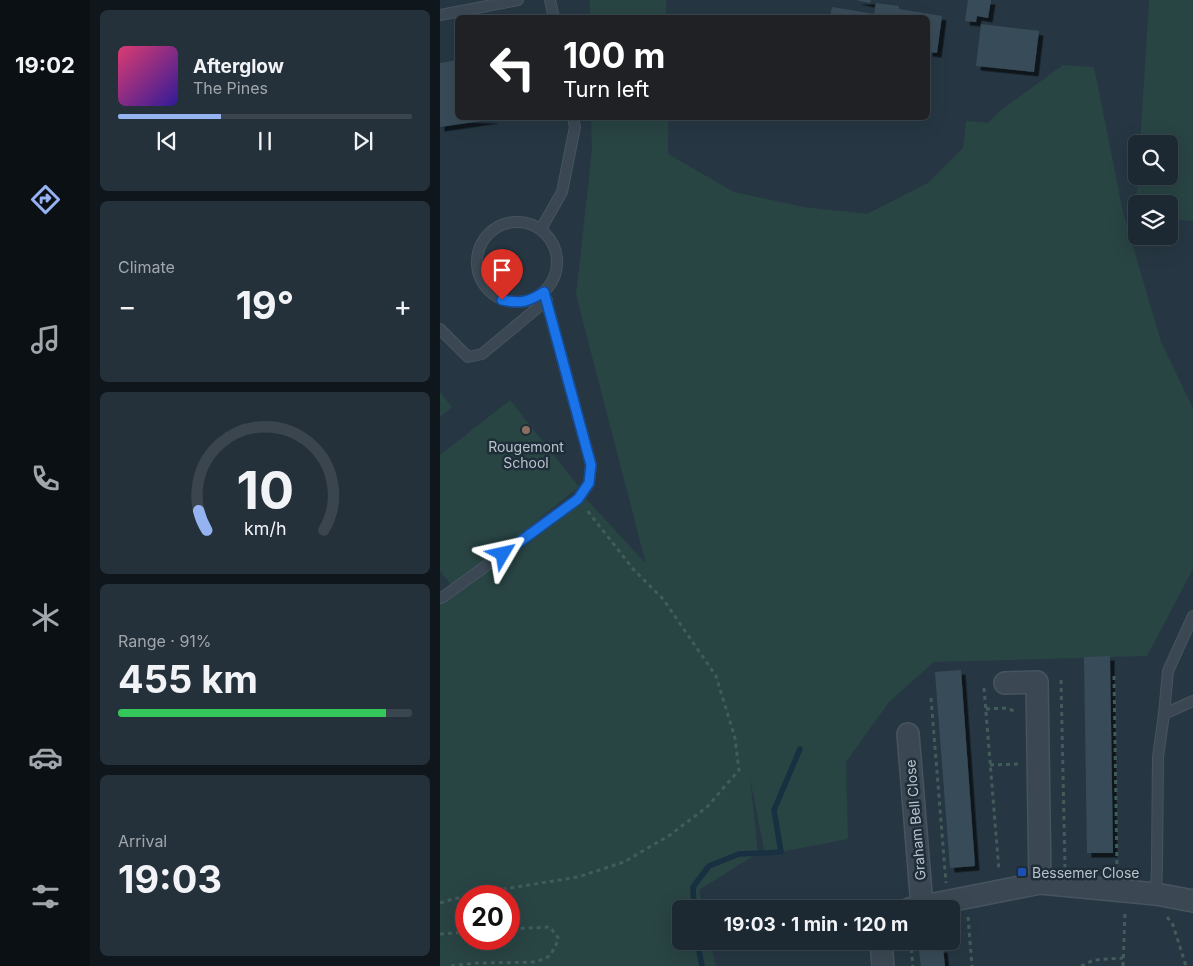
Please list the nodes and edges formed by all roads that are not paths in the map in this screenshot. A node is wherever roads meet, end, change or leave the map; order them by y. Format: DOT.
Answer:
graph roads {
  1 [pos="518,0"];
  2 [pos="550,0"];
  3 [pos="440,14"];
  4 [pos="553,15"];
  5 [pos="573,120"];
  6 [pos="541,229"];
  7 [pos="546,296"];
  8 [pos="440,329"];
  9 [pos="440,598"];
  10 [pos="1193,616"];
  11 [pos="1005,683"];
  12 [pos="1193,701"];
  13 [pos="1164,714"];
  14 [pos="908,734"];
  15 [pos="1040,883"];
  16 [pos="1152,894"];
  17 [pos="916,900"];
  18 [pos="952,900"];
  19 [pos="1193,901"];
  20 [pos="881,950"];
  21 [pos="883,966"];
  1 -- 3 [label="lane"];
  2 -- 4 [label="lane"];
  5 -- 6 [label="lane"];
  6 -- 7 [label="lane"];
  6 -- 7 [label="lane"];
  7 -- 8 [label="lane"];
  7 -- 9 [label="lane"];
  10 -- 13 [label="lane"];
  11 -- 15 [label="street"];
  12 -- 13 [label="lane"];
  13 -- 16 [label="lane"];
  14 -- 17 [label="street, Graham Bell Close"];
  15 -- 16 [label="street"];
  15 -- 18 [label="street"];
  16 -- 19 [label="street"];
  20 -- 21 [label="street"];
}
